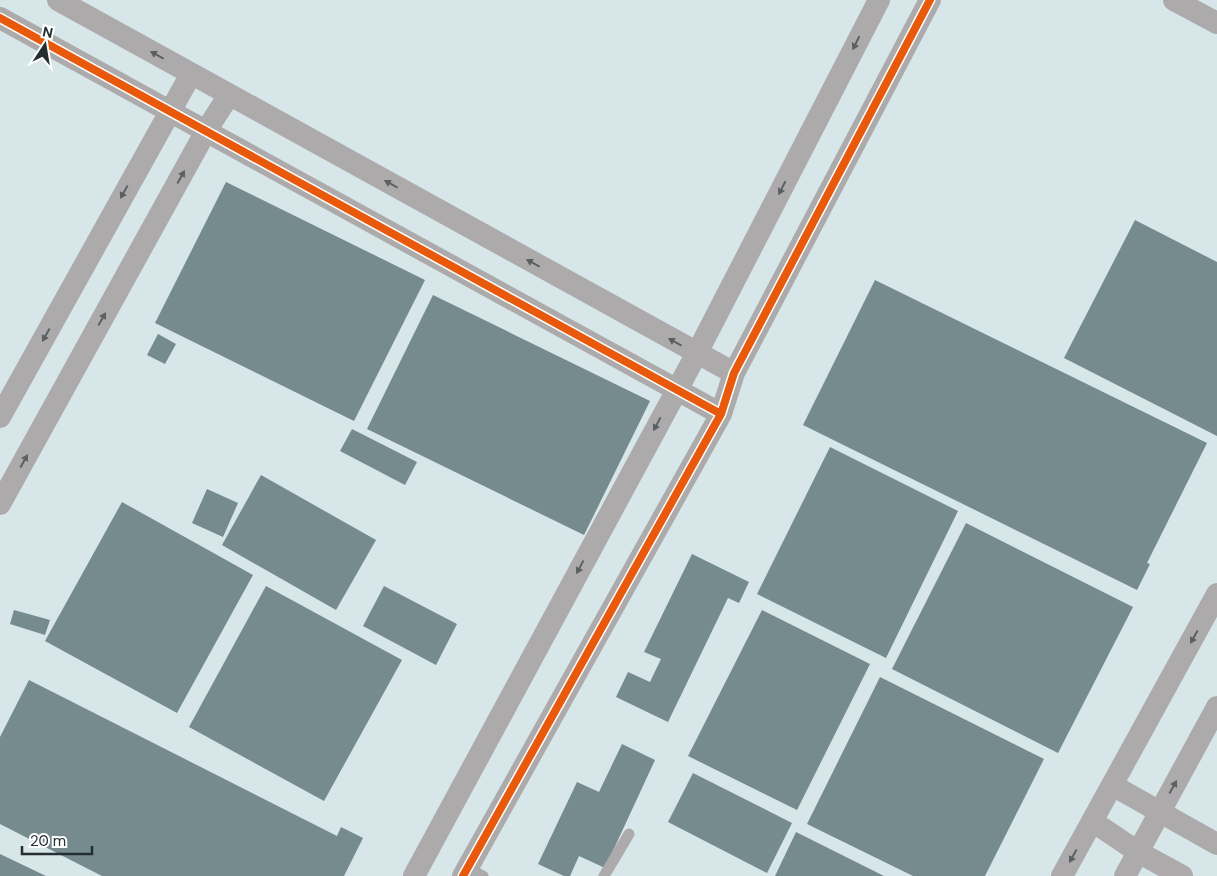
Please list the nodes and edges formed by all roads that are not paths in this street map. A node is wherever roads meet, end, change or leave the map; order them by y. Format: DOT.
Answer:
graph roads {
  1 [pos="58,0"];
  2 [pos="879,0"];
  3 [pos="930,0"];
  4 [pos="1174,0"];
  5 [pos="0,18"];
  6 [pos="1217,24"];
  7 [pos="191,74"];
  8 [pos="229,95"];
  9 [pos="169,111"];
  10 [pos="206,131"];
  11 [pos="697,353"];
  12 [pos="734,374"];
  13 [pos="676,390"];
  14 [pos="1,414"];
  15 [pos="721,414"];
  16 [pos="0,504"];
  17 [pos="1217,594"];
  18 [pos="1217,707"];
  19 [pos="1112,785"];
  20 [pos="1160,812"];
  21 [pos="1092,821"];
  22 [pos="629,834"];
  23 [pos="1217,844"];
  24 [pos="1138,852"];
  25 [pos="471,873"];
  26 [pos="414,876"];
  27 [pos="604,876"];
  28 [pos="1062,876"];
  29 [pos="1125,876"];
  30 [pos="1182,876"];
  7 -- 1 [label="street, one-way"];
  2 -- 11 [label="street, one-way"];
  3 -- 12 [label="street"];
  4 -- 6 [label="street"];
  5 -- 9 [label="street"];
  7 -- 8 [label="street"];
  7 -- 9 [label="street"];
  8 -- 10 [label="street"];
  11 -- 8 [label="street, one-way"];
  9 -- 10 [label="street"];
  9 -- 14 [label="street, one-way"];
  10 -- 13 [label="street"];
  16 -- 10 [label="street, one-way"];
  11 -- 12 [label="street"];
  11 -- 13 [label="street"];
  12 -- 15 [label="street"];
  13 -- 15 [label="street"];
  13 -- 26 [label="street, one-way"];
  15 -- 25 [label="street"];
  17 -- 19 [label="street, one-way"];
  20 -- 18 [label="street, one-way"];
  19 -- 20 [label="street"];
  19 -- 21 [label="street"];
  20 -- 23 [label="street"];
  20 -- 24 [label="street"];
  21 -- 24 [label="street"];
  21 -- 28 [label="street, one-way"];
  22 -- 27 [label="lane"];
  24 -- 29 [label="street"];
  24 -- 30 [label="street"];
}
